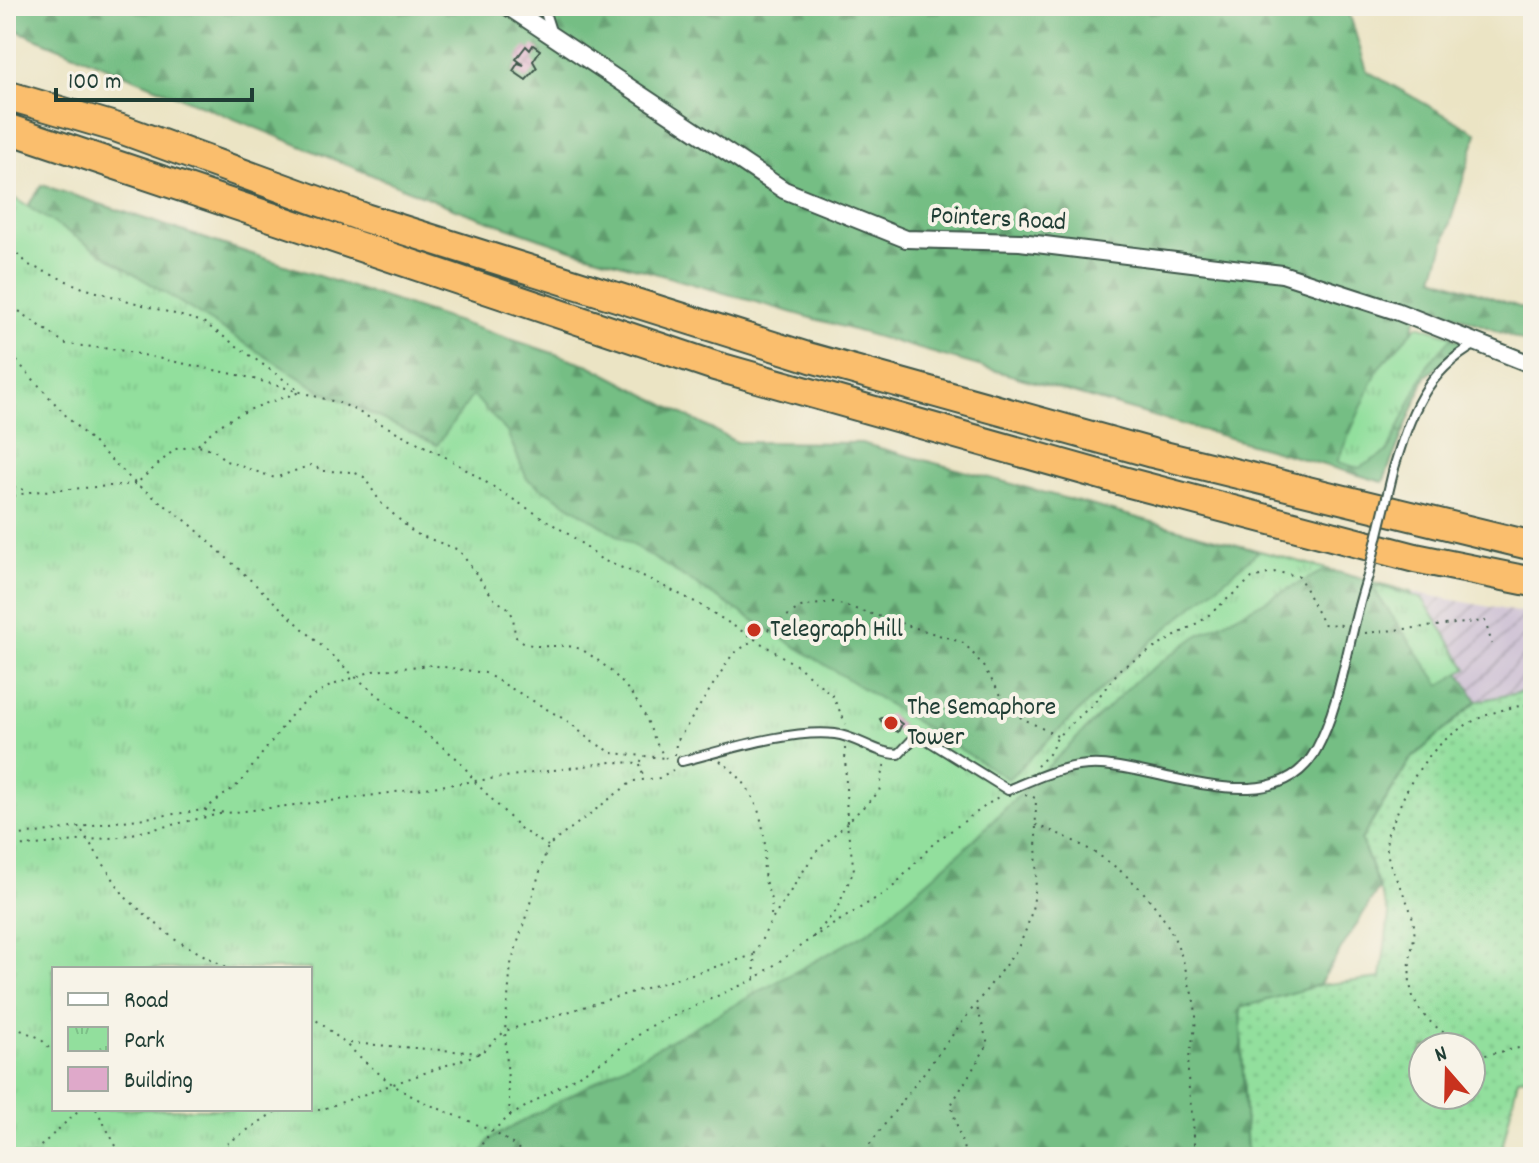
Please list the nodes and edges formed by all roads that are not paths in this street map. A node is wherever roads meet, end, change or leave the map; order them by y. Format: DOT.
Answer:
graph roads {
  1 [pos="507,6"];
  2 [pos="543,6"];
  3 [pos="553,35"];
  4 [pos="6,95"];
  5 [pos="6,128"];
  6 [pos="1480,342"];
  7 [pos="1533,365"];
  8 [pos="1533,546"];
  9 [pos="1533,582"];
  10 [pos="678,759"];
  1 -- 3 [label="street, Pointers Road"];
  2 -- 3 [label="lane"];
  3 -- 6 [label="street, Pointers Road"];
  4 -- 8 [label="highway"];
  5 -- 9 [label="highway"];
  6 -- 7 [label="street, Pointers Road"];
  6 -- 10 [label="lane, bridge"];
}
